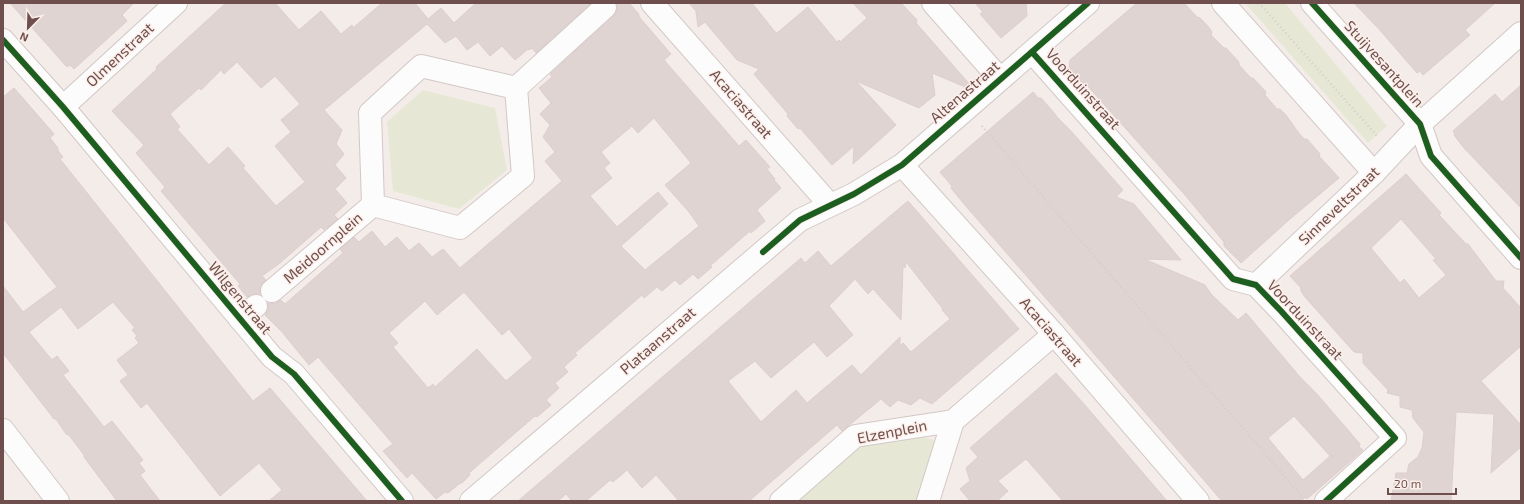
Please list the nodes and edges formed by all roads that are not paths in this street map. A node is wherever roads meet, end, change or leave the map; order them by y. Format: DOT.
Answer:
graph roads {
  1 [pos="176,3"];
  2 [pos="652,3"];
  3 [pos="933,3"];
  4 [pos="1088,3"];
  5 [pos="1223,3"];
  6 [pos="1312,3"];
  7 [pos="605,7"];
  8 [pos="1521,33"];
  9 [pos="5,45"];
  10 [pos="1032,52"];
  11 [pos="1000,79"];
  12 [pos="516,88"];
  13 [pos="63,107"];
  14 [pos="1420,124"];
  15 [pos="902,165"];
  16 [pos="1374,173"];
  17 [pos="854,194"];
  18 [pos="373,204"];
  19 [pos="830,205"];
  20 [pos="1521,258"];
  21 [pos="1256,285"];
  22 [pos="272,291"];
  23 [pos="1054,334"];
  24 [pos="953,421"];
  25 [pos="3,430"];
  26 [pos="58,501"];
  27 [pos="402,501"];
  28 [pos="471,501"];
  29 [pos="781,501"];
  30 [pos="928,501"];
  31 [pos="1198,501"];
  32 [pos="1326,501"];
  1 -- 13 [label="street, Olmenstraat"];
  2 -- 19 [label="street, Acaciastraat"];
  3 -- 11 [label="street"];
  4 -- 10 [label="street, Altenastraat"];
  5 -- 16 [label="street"];
  6 -- 14 [label="street, Stuijvesantplein"];
  7 -- 12 [label="street"];
  8 -- 14 [label="street, Sinneveltstraat"];
  9 -- 13 [label="street, Wilgenstraat"];
  10 -- 11 [label="street, Altenastraat"];
  10 -- 21 [label="street, Voorduinstraat"];
  11 -- 15 [label="street, Altenastraat"];
  12 -- 18 [label="street, Meidoornplein"];
  12 -- 18 [label="street, Meidoornplein"];
  13 -- 27 [label="street, Wilgenstraat"];
  14 -- 16 [label="street, Sinneveltstraat"];
  14 -- 20 [label="street"];
  15 -- 17 [label="street, Altenastraat"];
  15 -- 23 [label="street, Acaciastraat"];
  16 -- 21 [label="street, Sinneveltstraat"];
  17 -- 19 [label="street, Plataanstraat"];
  18 -- 22 [label="street, Meidoornplein"];
  19 -- 28 [label="street, Plataanstraat"];
  21 -- 32 [label="street, Voorduinstraat"];
  23 -- 24 [label="street"];
  23 -- 31 [label="street, Acaciastraat"];
  24 -- 29 [label="street, Elzenplein"];
  24 -- 30 [label="street, Elzenplein"];
  25 -- 26 [label="street"];
}
